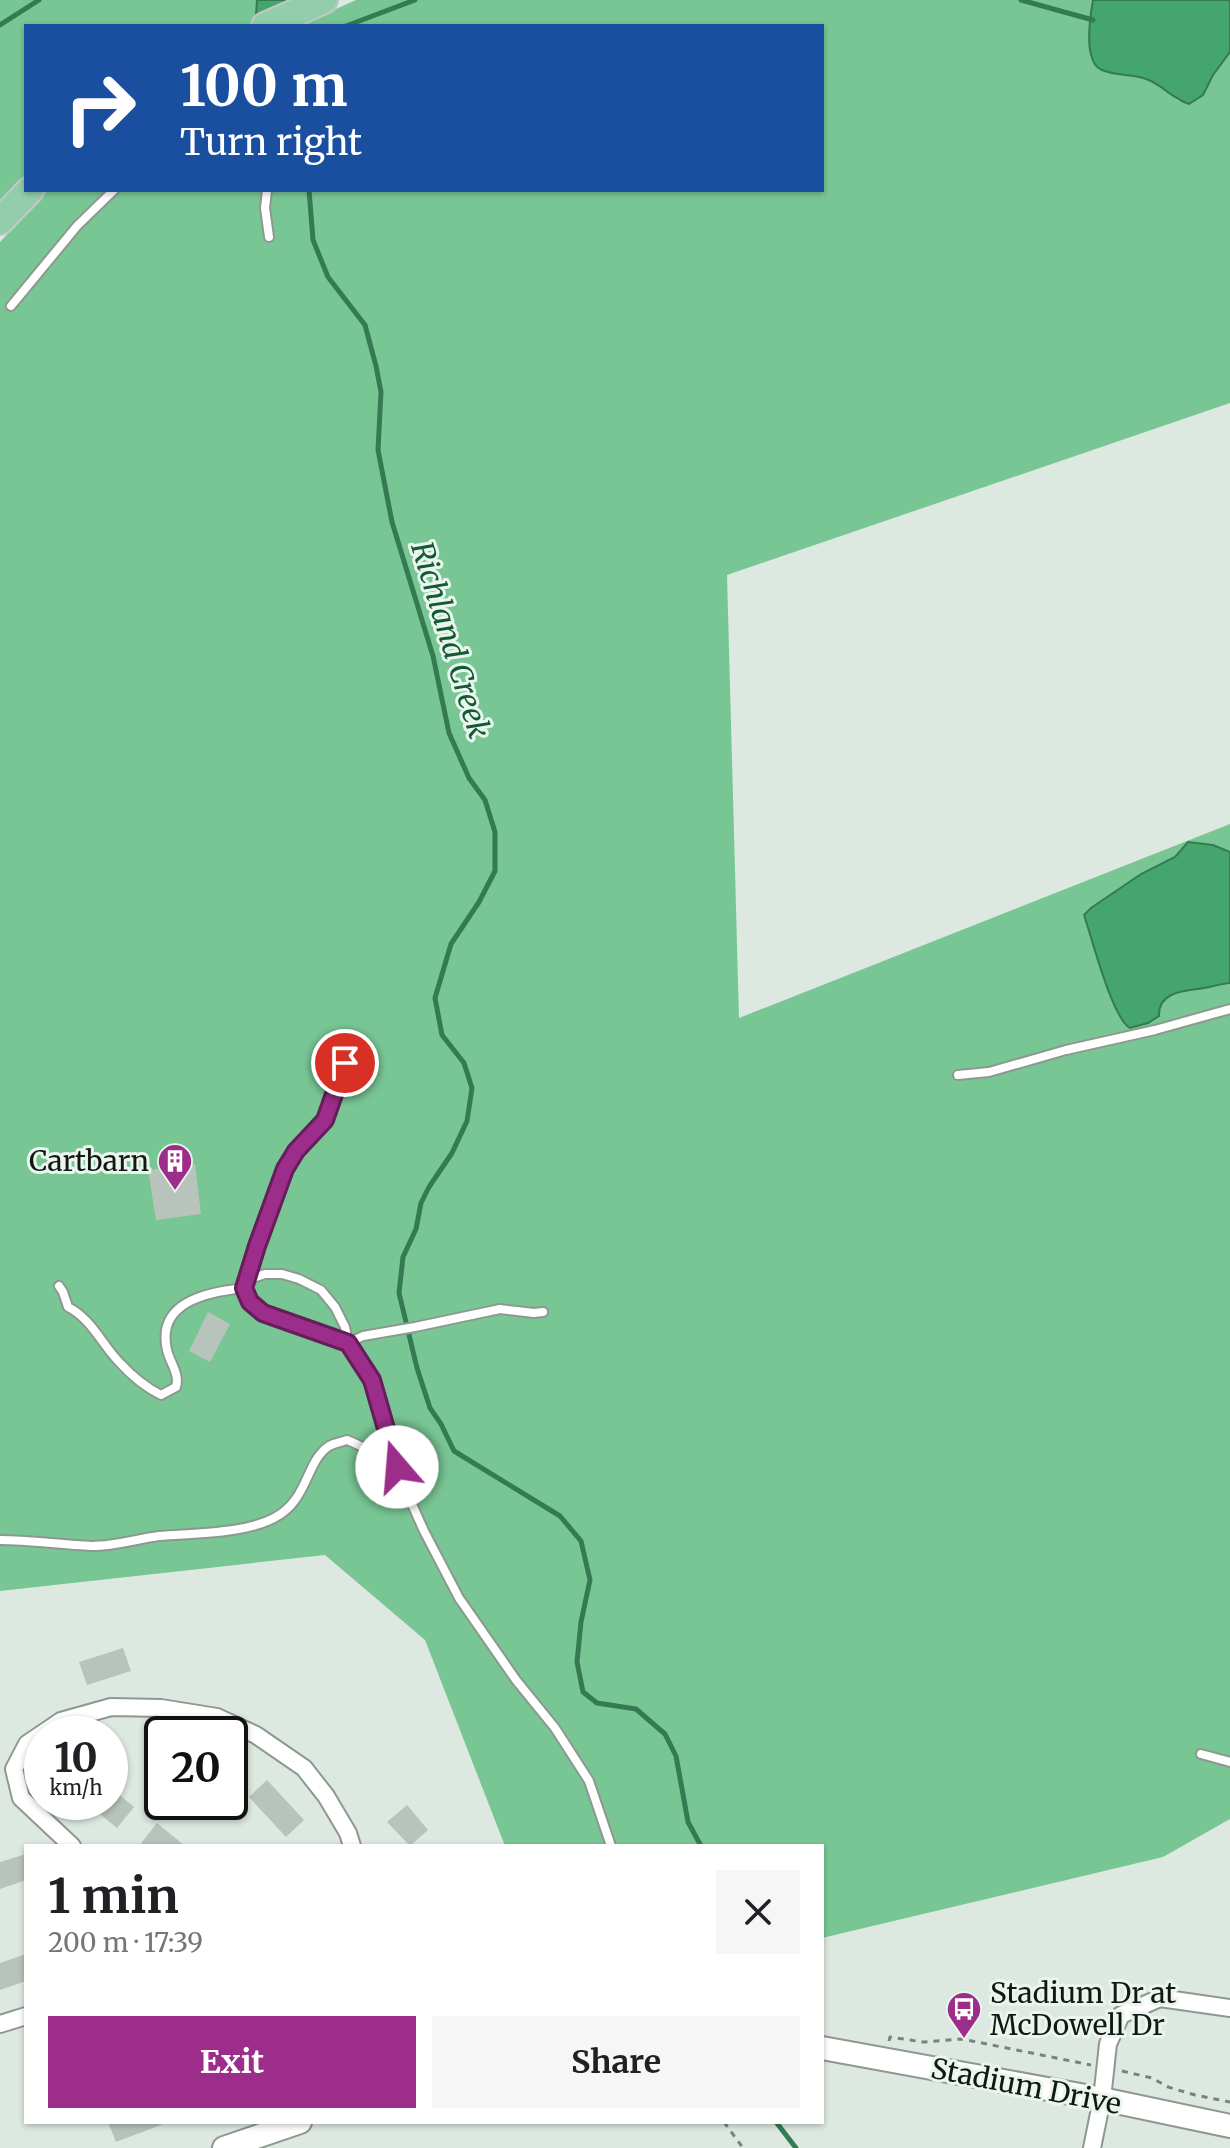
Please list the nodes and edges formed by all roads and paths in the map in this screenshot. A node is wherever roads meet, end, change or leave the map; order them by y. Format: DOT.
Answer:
graph roads {
  1 [pos="324,0"];
  2 [pos="270,24"];
  3 [pos="28,192"];
  4 [pos="112,192"];
  5 [pos="267,192"];
  6 [pos="0,221"];
  7 [pos="269,237"];
  8 [pos="11,306"];
  9 [pos="1230,1009"];
  10 [pos="352,1041"];
  11 [pos="958,1075"];
  12 [pos="59,1286"];
  13 [pos="244,1288"];
  14 [pos="543,1312"];
  15 [pos="348,1343"];
  16 [pos="392,1451"];
  17 [pos="0,1540"];
  18 [pos="1201,1754"];
  19 [pos="1230,1762"];
  20 [pos="70,1844"];
  21 [pos="351,1844"];
  22 [pos="610,1844"];
  23 [pos="1230,2008"];
  24 [pos="24,2017"];
  25 [pos="0,2024"];
  26 [pos="889,2041"];
  27 [pos="824,2048"];
  28 [pos="1065,2059"];
  29 [pos="1128,2073"];
  30 [pos="1102,2099"];
  31 [pos="1230,2102"];
  32 [pos="294,2124"];
  33 [pos="725,2124"];
  34 [pos="1230,2126"];
  35 [pos="224,2148"];
  36 [pos="743,2148"];
  37 [pos="1092,2148"];
  1 -- 2 [label="main road"];
  3 -- 6 [label="main road"];
  4 -- 8 [label="lane"];
  5 -- 7 [label="lane"];
  9 -- 11 [label="lane"];
  10 -- 13 [label="lane"];
  12 -- 13 [label="lane"];
  13 -- 15 [label="lane"];
  13 -- 15 [label="lane"];
  14 -- 15 [label="lane"];
  15 -- 16 [label="lane"];
  16 -- 17 [label="lane"];
  16 -- 22 [label="lane"];
  18 -- 19 [label="lane"];
  20 -- 21 [label="street"];
  23 -- 30 [label="street"];
  24 -- 25 [label="street"];
  26 -- 28 [label="path"];
  27 -- 30 [label="street, Stadium Drive"];
  29 -- 31 [label="path"];
  30 -- 34 [label="street, Stadium Drive"];
  30 -- 37 [label="street"];
  32 -- 35 [label="street"];
  33 -- 36 [label="path"];
}
